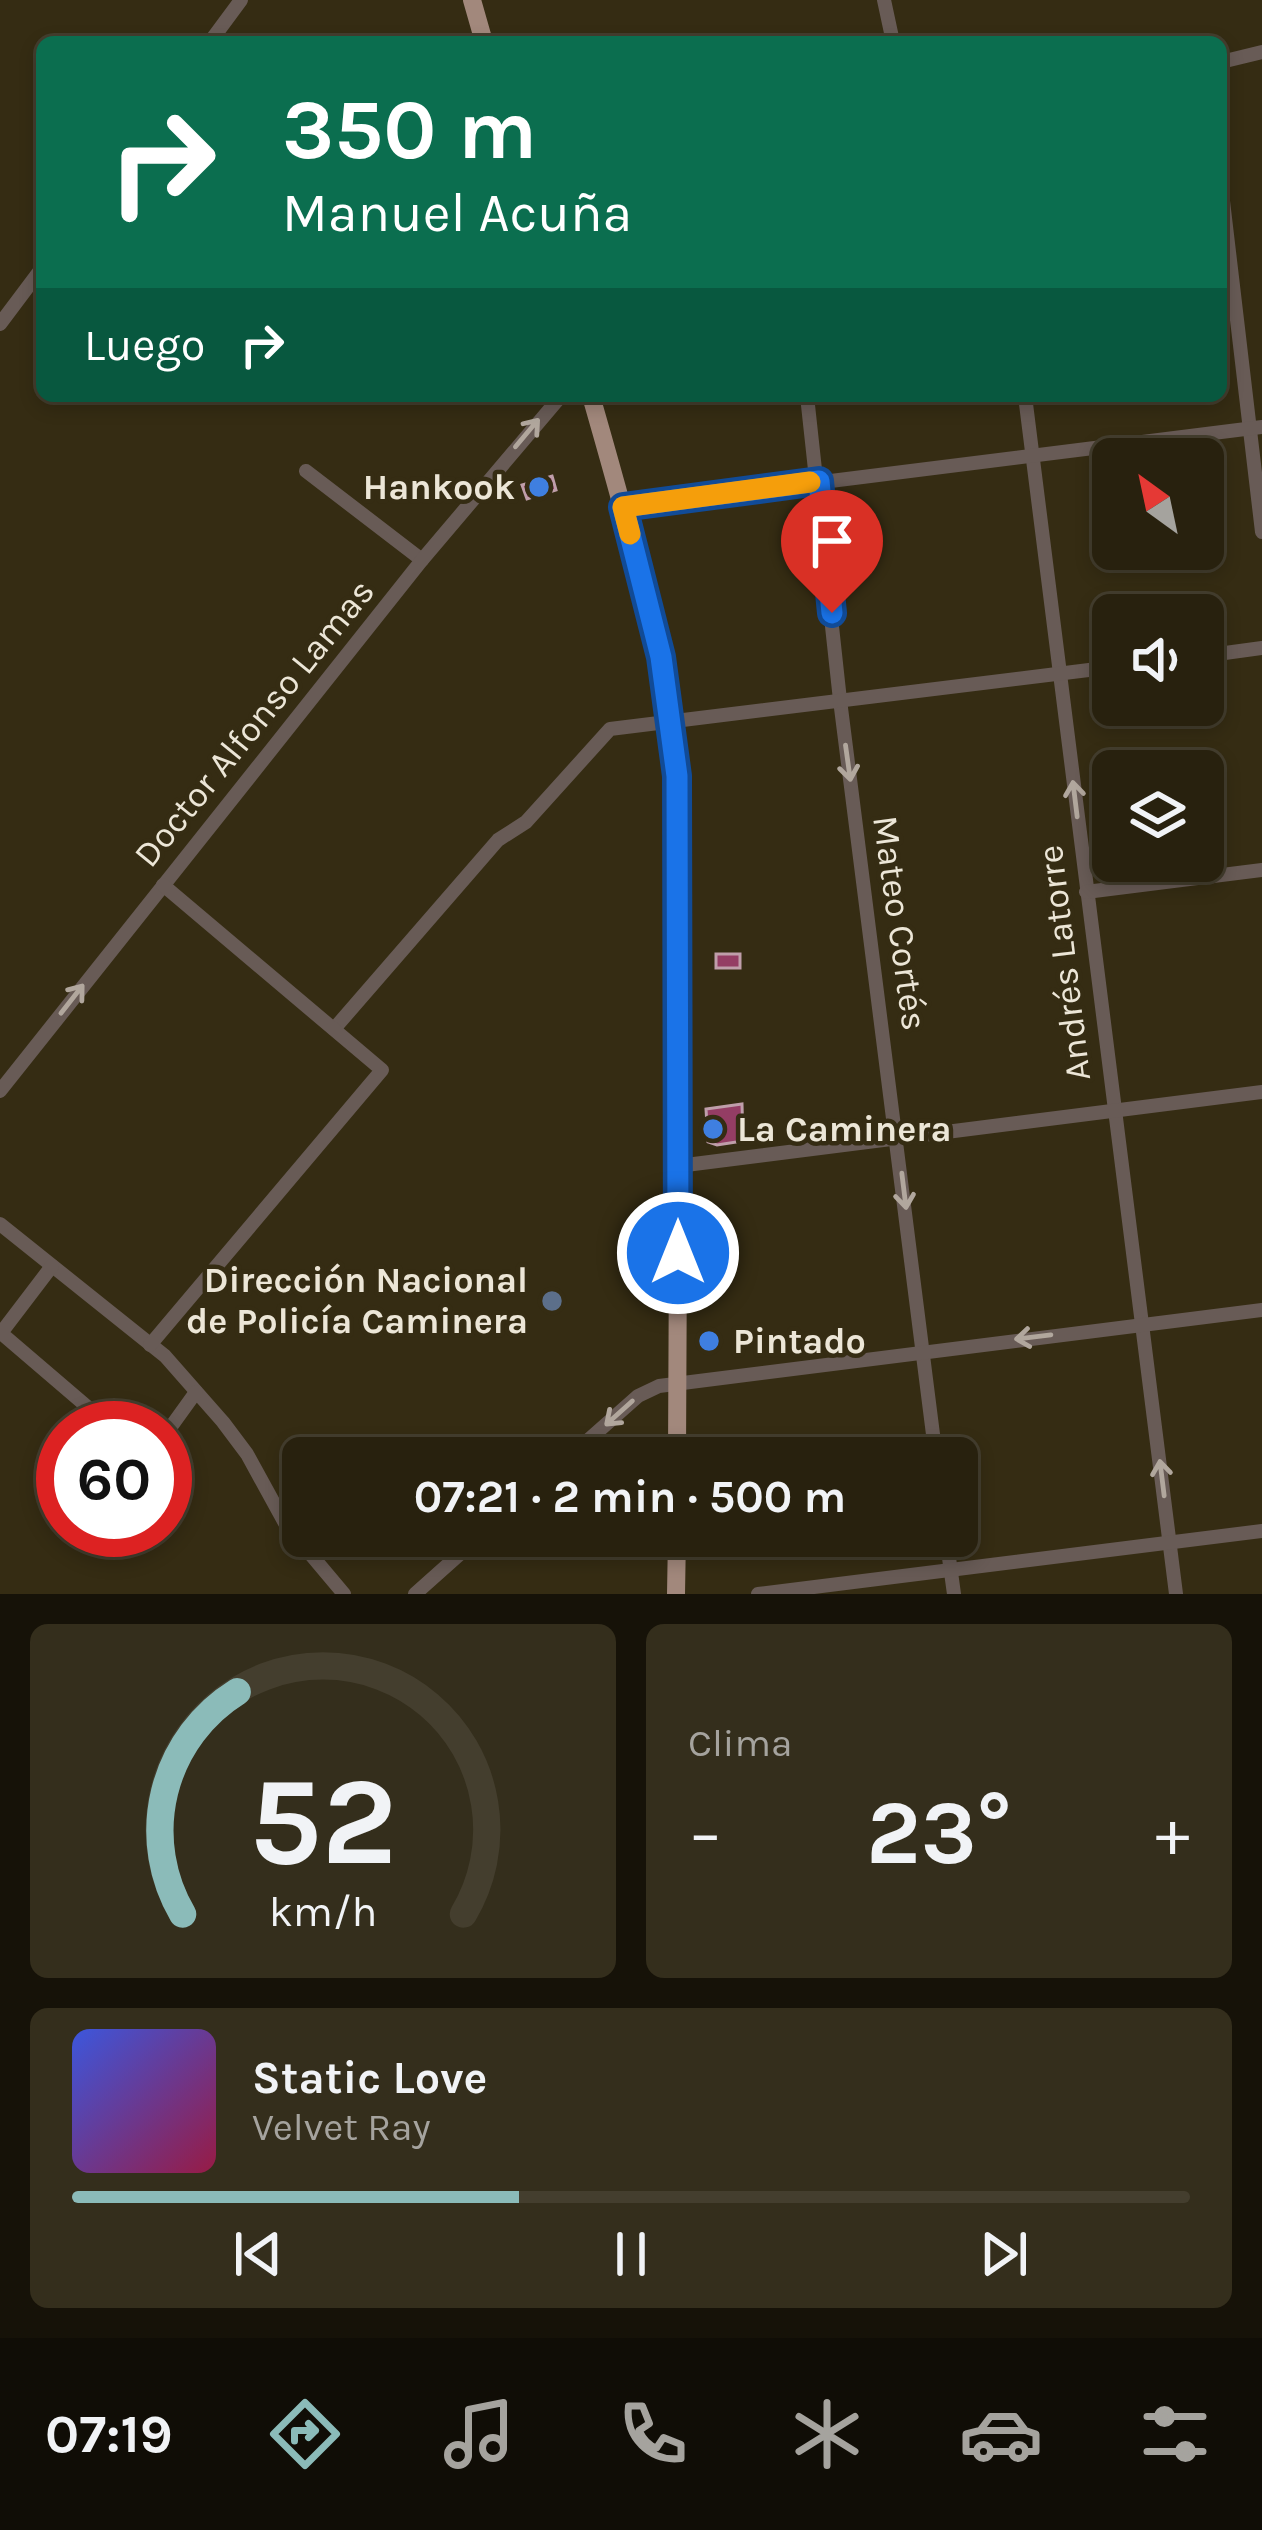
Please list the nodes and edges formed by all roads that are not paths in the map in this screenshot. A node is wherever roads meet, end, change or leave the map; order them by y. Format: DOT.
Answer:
graph roads {
  1 [pos="241,0"];
  2 [pos="472,0"];
  3 [pos="884,0"];
  4 [pos="214,36"];
  5 [pos="482,36"];
  6 [pos="892,36"];
  7 [pos="1262,52"];
  8 [pos="1227,61"];
  9 [pos="1227,226"];
  10 [pos="36,276"];
  11 [pos="0,324"];
  12 [pos="556,402"];
  13 [pos="593,402"];
  14 [pos="808,402"];
  15 [pos="1026,402"];
  16 [pos="1256,428"];
  17 [pos="1032,455"];
  18 [pos="306,471"];
  19 [pos="819,481"];
  20 [pos="623,507"];
  21 [pos="1262,532"];
  22 [pos="422,560"];
  23 [pos="1262,648"];
  24 [pos="1224,653"];
  25 [pos="1092,670"];
  26 [pos="1060,674"];
  27 [pos="840,700"];
  28 [pos="672,723"];
  29 [pos="1262,870"];
  30 [pos="163,885"];
  31 [pos="1086,892"];
  32 [pos="334,1029"];
  33 [pos="0,1091"];
  34 [pos="1262,1092"];
  35 [pos="1113,1111"];
  36 [pos="898,1137"];
  37 [pos="678,1166"];
  38 [pos="0,1224"];
  39 [pos="52,1266"];
  40 [pos="1262,1310"];
  41 [pos="1144,1323"];
  42 [pos="150,1346"];
  43 [pos="923,1352"];
  44 [pos="678,1384"];
  45 [pos="196,1392"];
  46 [pos="80,1401"];
  47 [pos="190,1401"];
  48 [pos="592,1437"];
  49 [pos="677,1437"];
  50 [pos="933,1437"];
  51 [pos="1262,1532"];
  52 [pos="1169,1544"];
  53 [pos="456,1557"];
  54 [pos="677,1557"];
  55 [pos="949,1557"];
  56 [pos="951,1571"];
  57 [pos="344,1594"];
  58 [pos="415,1594"];
  59 [pos="676,1594"];
  60 [pos="758,1594"];
  61 [pos="954,1594"];
  62 [pos="1176,1594"];
  1 -- 4 [label="street"];
  2 -- 5 [label="main road"];
  3 -- 6 [label="street"];
  7 -- 8 [label="street"];
  9 -- 16 [label="street"];
  10 -- 11 [label="street"];
  22 -- 12 [label="street, Doctor Alfonso Lamas, one-way"];
  13 -- 20 [label="main road"];
  14 -- 19 [label="street, Mateo Cortés"];
  15 -- 17 [label="street, Andrés Latorre"];
  16 -- 17 [label="street"];
  16 -- 21 [label="street"];
  17 -- 19 [label="street"];
  17 -- 26 [label="street, Andrés Latorre"];
  18 -- 22 [label="street"];
  19 -- 20 [label="street"];
  19 -- 27 [label="street, Mateo Cortés"];
  20 -- 28 [label="main road"];
  22 -- 30 [label="street, Doctor Alfonso Lamas"];
  23 -- 24 [label="street"];
  25 -- 26 [label="street"];
  26 -- 27 [label="street"];
  31 -- 26 [label="street, Andrés Latorre, one-way"];
  27 -- 28 [label="street"];
  27 -- 36 [label="street, Mateo Cortés, one-way"];
  28 -- 32 [label="street"];
  28 -- 37 [label="main road"];
  29 -- 31 [label="street"];
  30 -- 32 [label="street"];
  33 -- 30 [label="street, Doctor Alfonso Lamas, one-way"];
  31 -- 35 [label="street, Andrés Latorre"];
  32 -- 42 [label="street"];
  34 -- 35 [label="street"];
  35 -- 36 [label="street"];
  35 -- 41 [label="street, Andrés Latorre"];
  36 -- 37 [label="street"];
  36 -- 43 [label="street, Mateo Cortés, one-way"];
  37 -- 44 [label="main road"];
  38 -- 39 [label="street"];
  39 -- 42 [label="street"];
  39 -- 46 [label="street"];
  40 -- 41 [label="street"];
  41 -- 43 [label="street, one-way"];
  52 -- 41 [label="street, Andrés Latorre, one-way"];
  42 -- 45 [label="street"];
  43 -- 44 [label="street"];
  43 -- 50 [label="street, Mateo Cortés"];
  44 -- 48 [label="street, one-way"];
  44 -- 49 [label="main road"];
  45 -- 47 [label="street"];
  45 -- 57 [label="street"];
  51 -- 52 [label="street"];
  52 -- 56 [label="street"];
  52 -- 62 [label="street, Andrés Latorre"];
  53 -- 58 [label="street"];
  54 -- 59 [label="main road"];
  55 -- 56 [label="street"];
  56 -- 60 [label="street"];
  56 -- 61 [label="street"];
}
